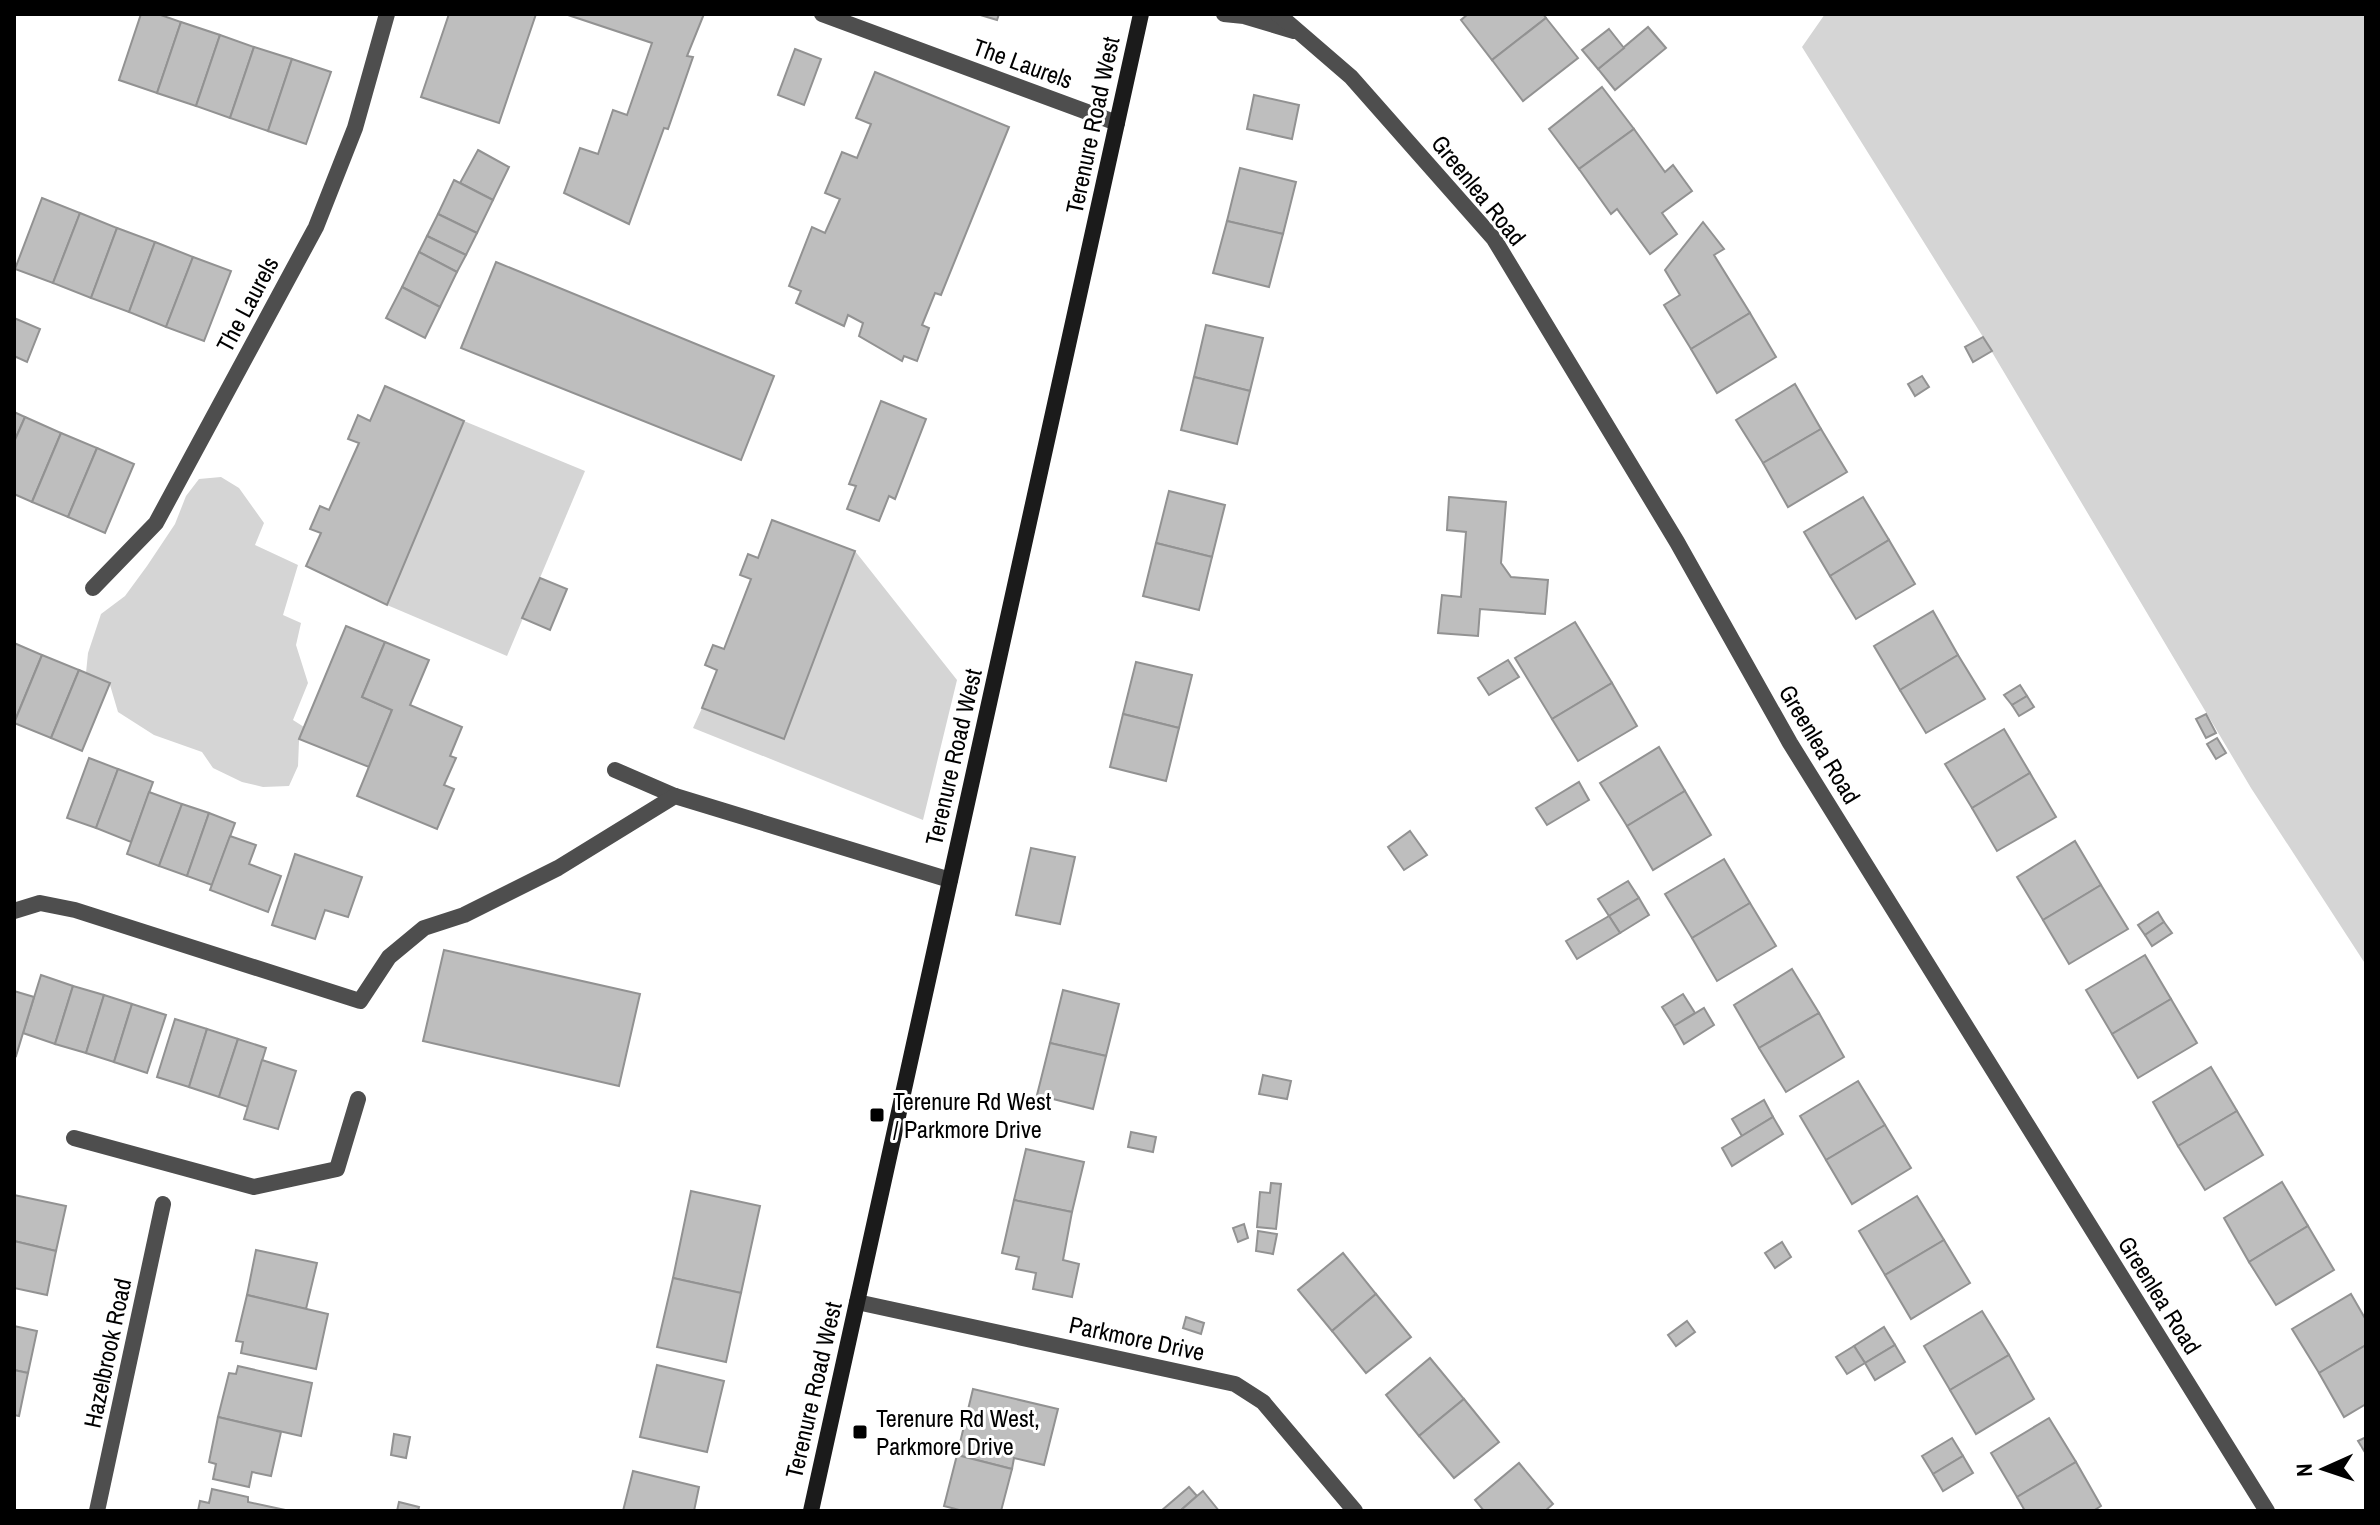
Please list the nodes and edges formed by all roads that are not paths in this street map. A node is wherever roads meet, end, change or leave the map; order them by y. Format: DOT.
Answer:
graph roads {
  1 [pos="387,14"];
  2 [pos="822,14"];
  3 [pos="1141,14"];
  4 [pos="1224,14"];
  5 [pos="1278,14"];
  6 [pos="1296,32"];
  7 [pos="1117,123"];
  8 [pos="93,588"];
  9 [pos="615,770"];
  10 [pos="675,796"];
  11 [pos="950,880"];
  12 [pos="14,911"];
  13 [pos="358,1099"];
  14 [pos="74,1138"];
  15 [pos="163,1204"];
  16 [pos="857,1302"];
  17 [pos="97,1511"];
  18 [pos="811,1511"];
  19 [pos="1355,1511"];
  20 [pos="2267,1511"];
  1 -- 8 [label="street, The Laurels"];
  2 -- 7 [label="street, The Laurels"];
  3 -- 7 [label="main road, Terenure Road West"];
  4 -- 6 [label="street, Greenlea Road"];
  5 -- 6 [label="street, Greenlea Road"];
  6 -- 20 [label="street, Greenlea Road"];
  7 -- 11 [label="main road, Terenure Road West"];
  9 -- 10 [label="street"];
  10 -- 11 [label="street"];
  10 -- 12 [label="street"];
  11 -- 16 [label="main road, Terenure Road West"];
  13 -- 14 [label="street"];
  15 -- 17 [label="street, Hazelbrook Road"];
  16 -- 18 [label="main road, Terenure Road West"];
  16 -- 19 [label="street, Parkmore Drive"];
}
